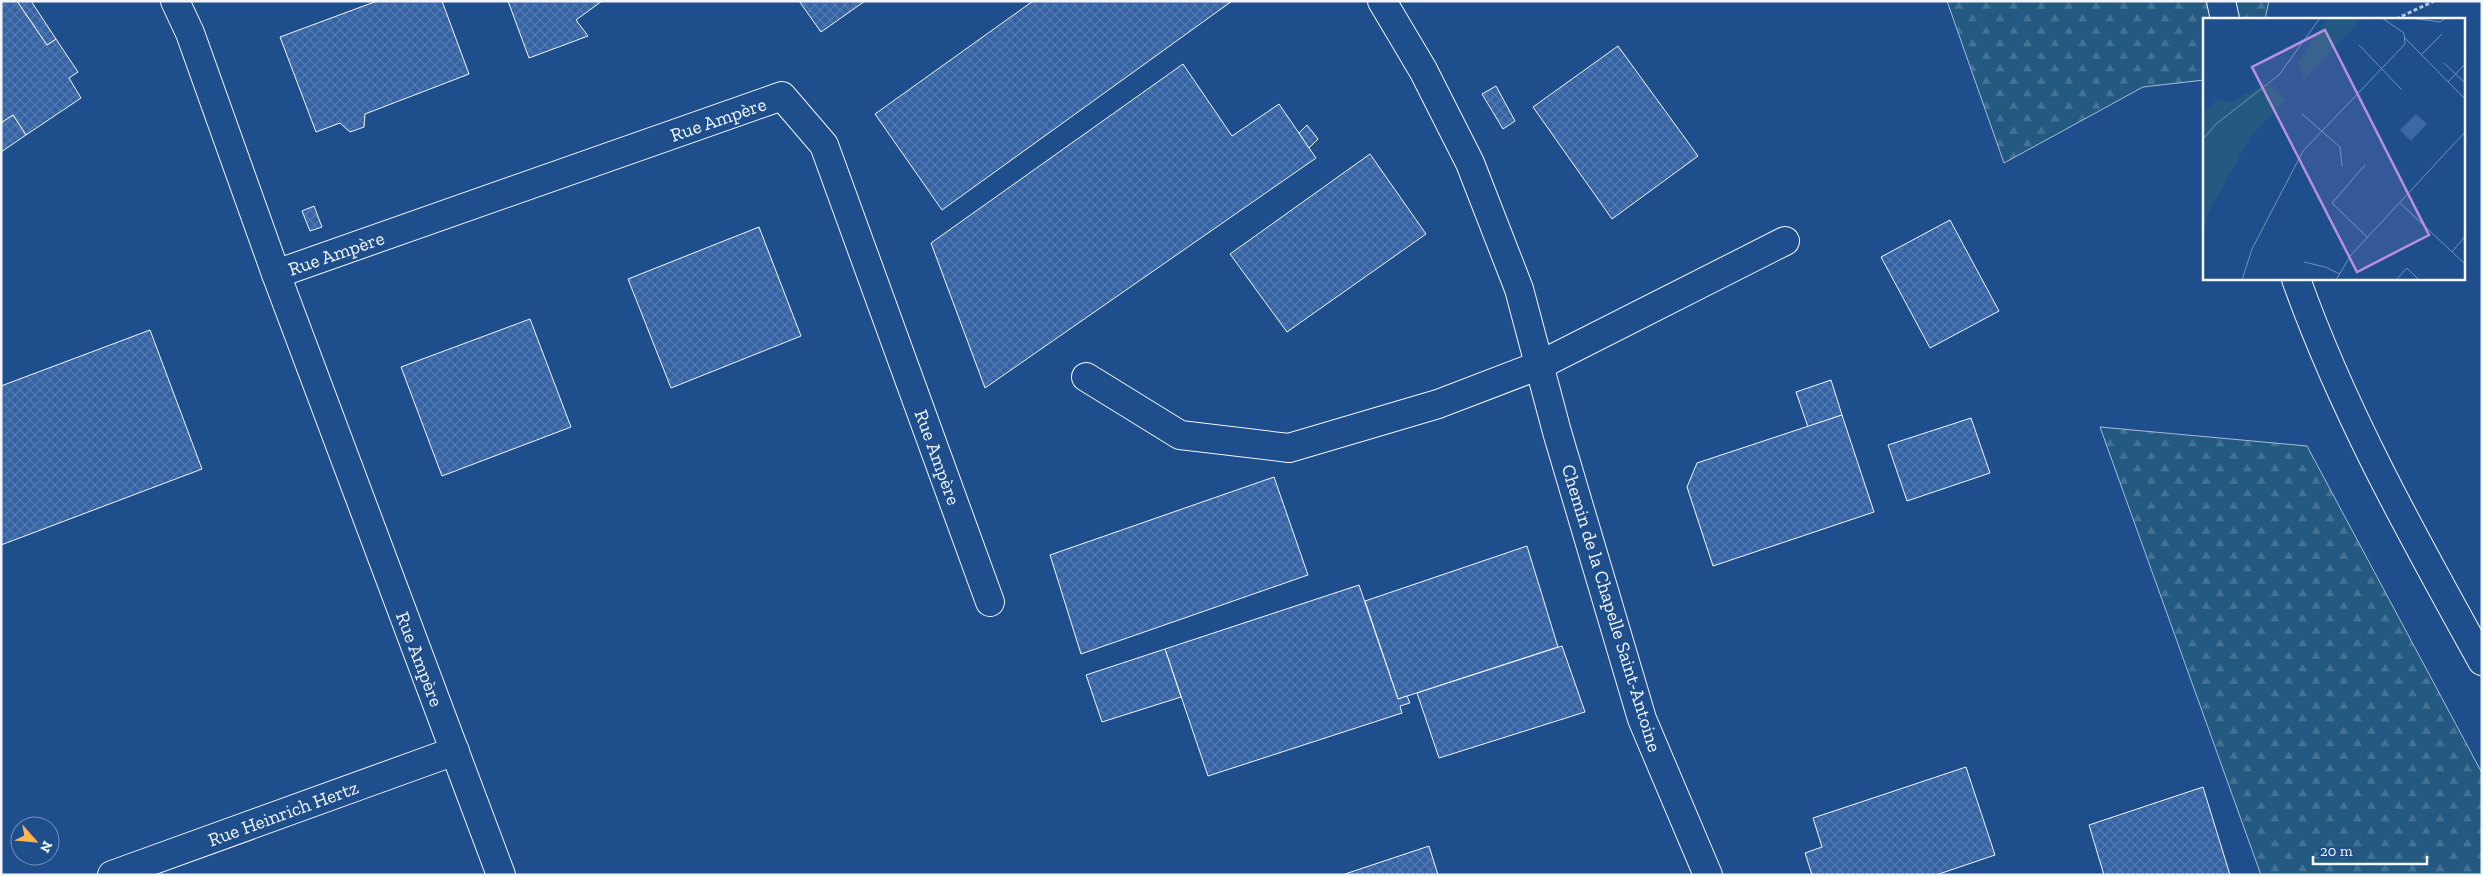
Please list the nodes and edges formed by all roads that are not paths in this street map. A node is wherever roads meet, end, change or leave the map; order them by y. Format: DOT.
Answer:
graph roads {
  1 [pos="175,1"];
  2 [pos="1382,1"];
  3 [pos="2221,1"];
  4 [pos="2225,18"];
  5 [pos="1785,242"];
  6 [pos="276,274"];
  7 [pos="2296,280"];
  8 [pos="1540,365"];
  9 [pos="1086,377"];
  10 [pos="990,602"];
  11 [pos="2482,661"];
  12 [pos="455,751"];
  13 [pos="112,875"];
  14 [pos="501,875"];
  15 [pos="1708,875"];
  1 -- 6 [label="street, Rue Ampère"];
  2 -- 8 [label="street, Chemin de la Chapelle Saint-Antoine"];
  3 -- 4 [label="street"];
  5 -- 8 [label="street"];
  6 -- 10 [label="street, Rue Ampère"];
  6 -- 12 [label="street, Rue Ampère"];
  7 -- 11 [label="street"];
  8 -- 9 [label="street"];
  8 -- 15 [label="street, Chemin de la Chapelle Saint-Antoine"];
  12 -- 13 [label="street, Rue Heinrich Hertz"];
  12 -- 14 [label="street, Rue Ampère"];
}
